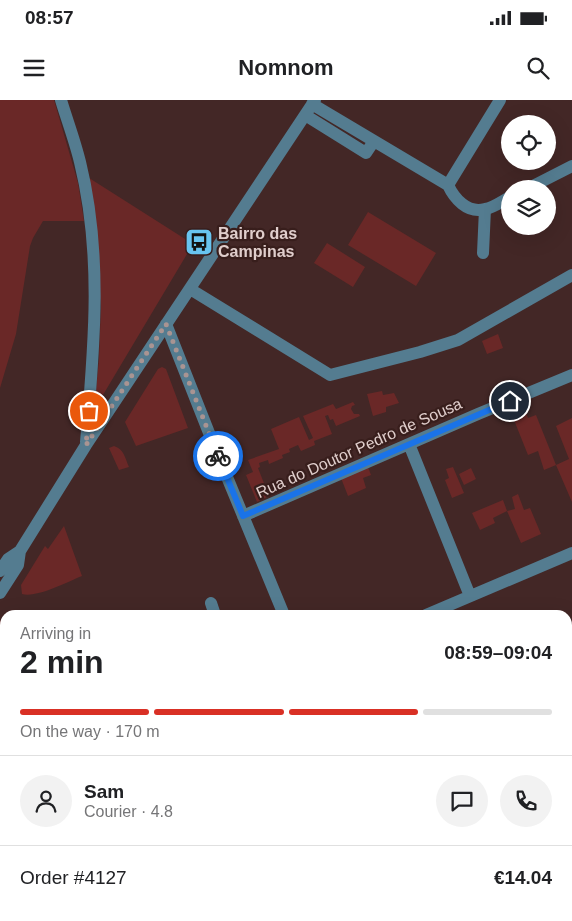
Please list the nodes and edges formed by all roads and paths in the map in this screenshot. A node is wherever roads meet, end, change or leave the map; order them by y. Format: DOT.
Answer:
graph roads {
  1 [pos="61,100"];
  2 [pos="500,100"];
  3 [pos="311,106"];
  4 [pos="572,166"];
  5 [pos="545,180"];
  6 [pos="448,185"];
  7 [pos="501,202"];
  8 [pos="485,210"];
  9 [pos="483,253"];
  10 [pos="572,275"];
  11 [pos="190,289"];
  12 [pos="166,324"];
  13 [pos="572,375"];
  14 [pos="409,444"];
  15 [pos="86,445"];
  16 [pos="243,516"];
  17 [pos="20,551"];
  18 [pos="572,553"];
  19 [pos="1,568"];
  20 [pos="0,593"];
  21 [pos="470,596"];
  22 [pos="282,610"];
  23 [pos="438,610"];
  1 -- 15 [label="street"];
  2 -- 6 [label="street"];
  3 -- 6 [label="street"];
  3 -- 11 [label="street"];
  4 -- 5 [label="street"];
  6 -- 8 [label="street"];
  7 -- 8 [label="street"];
  8 -- 9 [label="street"];
  10 -- 11 [label="street"];
  11 -- 12 [label="street"];
  12 -- 15 [label="street"];
  12 -- 16 [label="street"];
  13 -- 14 [label="street, Rua do Doutor Pedro de Sousa"];
  14 -- 16 [label="street, Rua do Doutor Pedro de Sousa"];
  14 -- 21 [label="street"];
  15 -- 17 [label="street"];
  16 -- 22 [label="street"];
  17 -- 19 [label="street"];
  17 -- 20 [label="street"];
  18 -- 21 [label="street"];
  21 -- 23 [label="street"];
}
